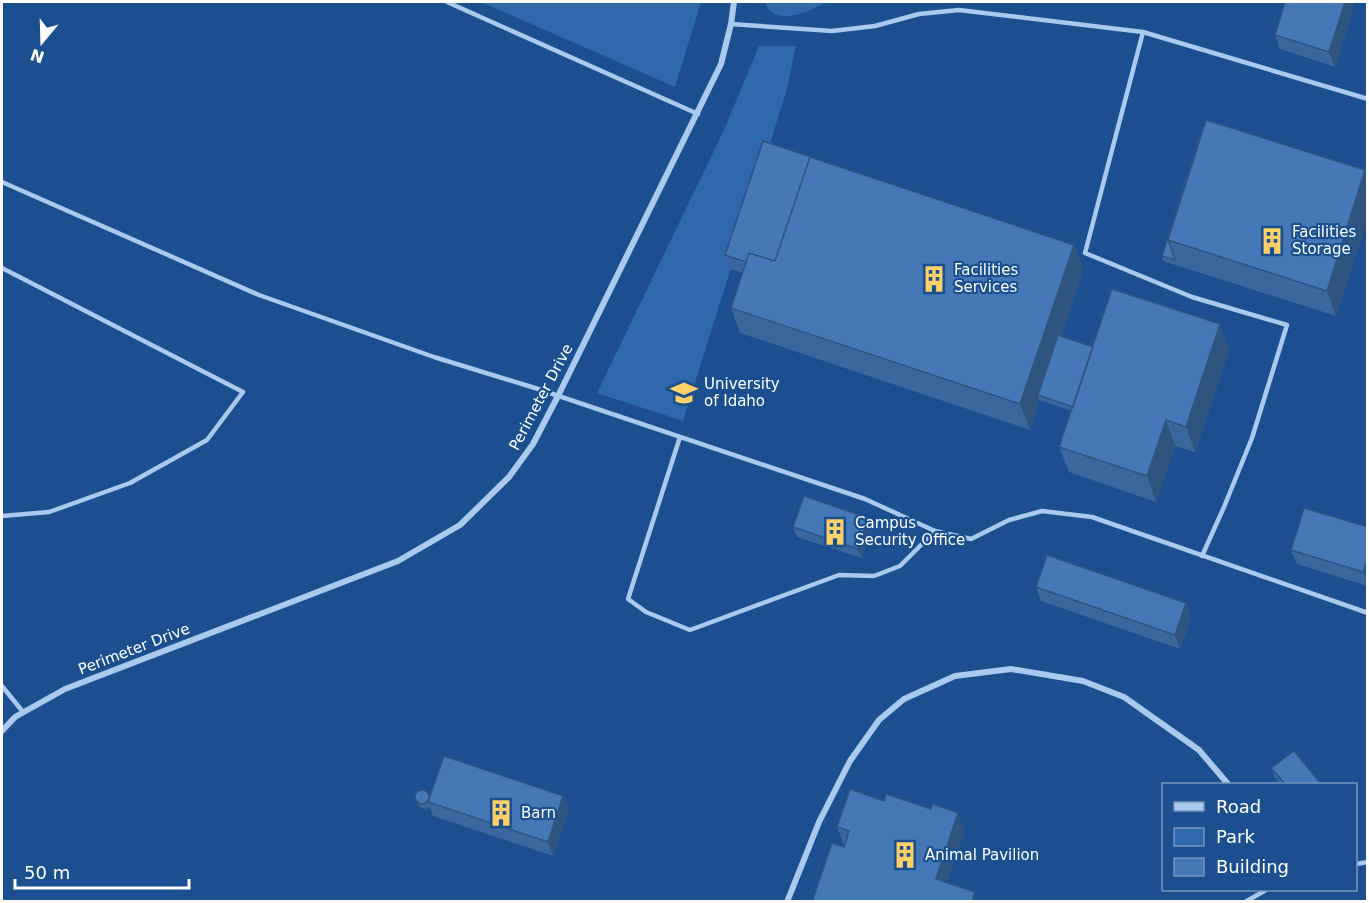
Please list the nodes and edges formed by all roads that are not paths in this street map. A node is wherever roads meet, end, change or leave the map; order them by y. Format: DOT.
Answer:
graph roads {
  1 [pos="447,2"];
  2 [pos="735,2"];
  3 [pos="731,24"];
  4 [pos="1143,32"];
  5 [pos="1368,99"];
  6 [pos="698,114"];
  7 [pos="2,182"];
  8 [pos="2,268"];
  9 [pos="558,396"];
  10 [pos="680,437"];
  11 [pos="2,516"];
  12 [pos="935,531"];
  13 [pos="1202,556"];
  14 [pos="1368,613"];
  15 [pos="2,686"];
  16 [pos="23,712"];
  17 [pos="2,731"];
  18 [pos="1227,783"];
  19 [pos="1264,891"];
  20 [pos="788,902"];
  21 [pos="1245,902"];
  1 -- 6 [label="lane"];
  2 -- 3 [label="street, Perimeter Drive"];
  3 -- 4 [label="lane"];
  3 -- 6 [label="street, Perimeter Drive"];
  4 -- 5 [label="lane"];
  4 -- 13 [label="lane"];
  6 -- 9 [label="street, Perimeter Drive"];
  7 -- 9 [label="lane"];
  8 -- 11 [label="lane"];
  9 -- 10 [label="lane"];
  9 -- 16 [label="street, Perimeter Drive"];
  10 -- 12 [label="lane"];
  10 -- 12 [label="lane"];
  12 -- 13 [label="lane"];
  13 -- 14 [label="lane"];
  15 -- 16 [label="lane"];
  16 -- 17 [label="street, Perimeter Drive"];
  18 -- 20 [label="street"];
  19 -- 21 [label="lane"];
}
